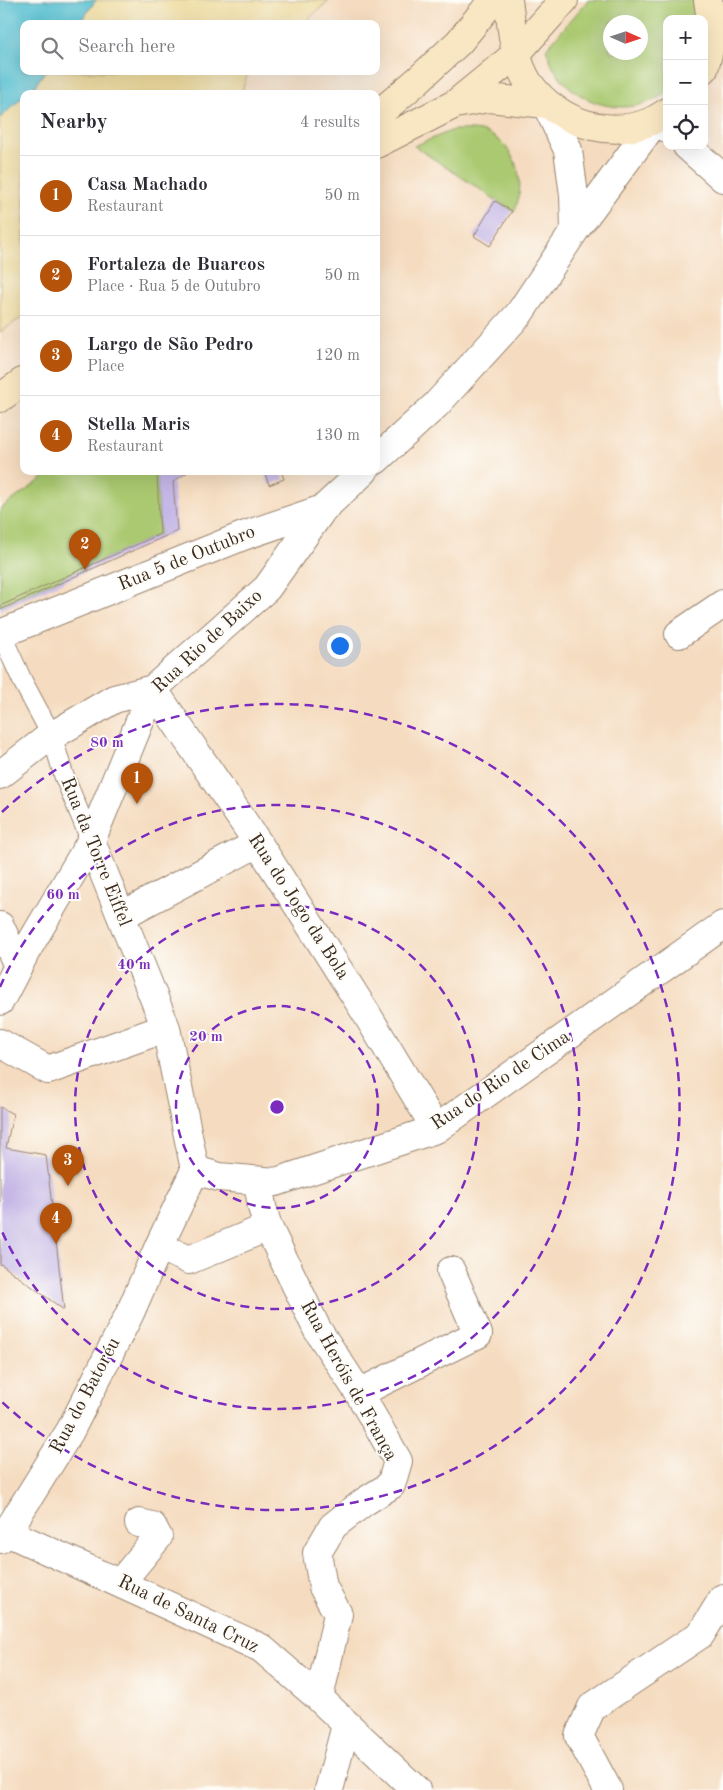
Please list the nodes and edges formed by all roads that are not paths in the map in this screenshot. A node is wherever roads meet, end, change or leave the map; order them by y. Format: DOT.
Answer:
graph roads {
  1 [pos="493,0"];
  2 [pos="508,0"];
  3 [pos="564,0"];
  4 [pos="708,0"];
  5 [pos="516,54"];
  6 [pos="723,57"];
  7 [pos="706,60"];
  8 [pos="708,66"];
  9 [pos="455,104"];
  10 [pos="546,104"];
  11 [pos="380,113"];
  12 [pos="663,120"];
  13 [pos="380,142"];
  14 [pos="692,150"];
  15 [pos="723,178"];
  16 [pos="575,230"];
  17 [pos="20,384"];
  18 [pos="0,398"];
  19 [pos="380,456"];
  20 [pos="360,475"];
  21 [pos="323,509"];
  22 [pos="723,604"];
  23 [pos="0,634"];
  24 [pos="679,634"];
  25 [pos="153,689"];
  26 [pos="52,736"];
  27 [pos="0,775"];
  28 [pos="91,841"];
  29 [pos="258,843"];
  30 [pos="121,916"];
  31 [pos="723,925"];
  32 [pos="0,926"];
  33 [pos="18,966"];
  34 [pos="0,1001"];
  35 [pos="166,1028"];
  36 [pos="0,1043"];
  37 [pos="436,1129"];
  38 [pos="195,1170"];
  39 [pos="258,1181"];
  40 [pos="268,1227"];
  41 [pos="159,1246"];
  42 [pos="451,1271"];
  43 [pos="359,1393"];
  44 [pos="139,1523"];
  45 [pos="4,1535"];
  46 [pos="121,1582"];
  47 [pos="723,1598"];
  48 [pos="318,1698"];
  49 [pos="346,1725"];
  50 [pos="329,1790"];
  51 [pos="416,1790"];
  52 [pos="608,1790"];
  1 -- 11 [label="street"];
  2 -- 5 [label="street"];
  3 -- 5 [label="street"];
  4 -- 7 [label="street"];
  5 -- 9 [label="street"];
  5 -- 10 [label="street"];
  6 -- 8 [label="street"];
  9 -- 10 [label="street"];
  9 -- 13 [label="street"];
  10 -- 12 [label="street"];
  10 -- 16 [label="street"];
  12 -- 16 [label="street"];
  14 -- 15 [label="street"];
  16 -- 19 [label="street"];
  17 -- 18 [label="street"];
  20 -- 21 [label="street, Rua 5 de Outubro"];
  21 -- 23 [label="street, Rua 5 de Outubro"];
  21 -- 25 [label="street, Rua Rio de Baixo"];
  22 -- 24 [label="street"];
  23 -- 26 [label="lane, Rua da Torre Eiffel"];
  25 -- 26 [label="street"];
  25 -- 28 [label="street, Rua Rio de Baixo"];
  25 -- 29 [label="street, Rua do Jogo da Bola"];
  26 -- 27 [label="street"];
  26 -- 28 [label="lane, Rua da Torre Eiffel"];
  28 -- 30 [label="street, Rua da Torre Eiffel"];
  28 -- 33 [label="street, Rua Rio de Baixo"];
  29 -- 30 [label="street"];
  29 -- 37 [label="street, Rua do Jogo da Bola"];
  30 -- 35 [label="street, Rua da Torre Eiffel"];
  31 -- 37 [label="street, Rua do Rio de Cima"];
  32 -- 33 [label="street"];
  33 -- 34 [label="street, Rua Rio de Baixo"];
  35 -- 36 [label="street"];
  35 -- 38 [label="street, Rua da Torre Eiffel"];
  37 -- 39 [label="street, Rua do Rio de Cima"];
  38 -- 39 [label="street, Rua do Rio de Cima"];
  38 -- 41 [label="street, Rua do Batoréu"];
  39 -- 40 [label="street, Rua Heróis de França"];
  40 -- 41 [label="street"];
  40 -- 43 [label="street, Rua Heróis de França"];
  41 -- 45 [label="street, Rua do Batoréu"];
  42 -- 43 [label="street"];
  43 -- 48 [label="street, Rua Heróis de França"];
  44 -- 46 [label="street"];
  45 -- 46 [label="street, Rua de Santa Cruz"];
  46 -- 48 [label="street, Rua de Santa Cruz"];
  47 -- 52 [label="street"];
  48 -- 49 [label="street, Rua de Santa Cruz"];
  49 -- 50 [label="street"];
  49 -- 51 [label="street, Rua de Santa Cruz"];
}
